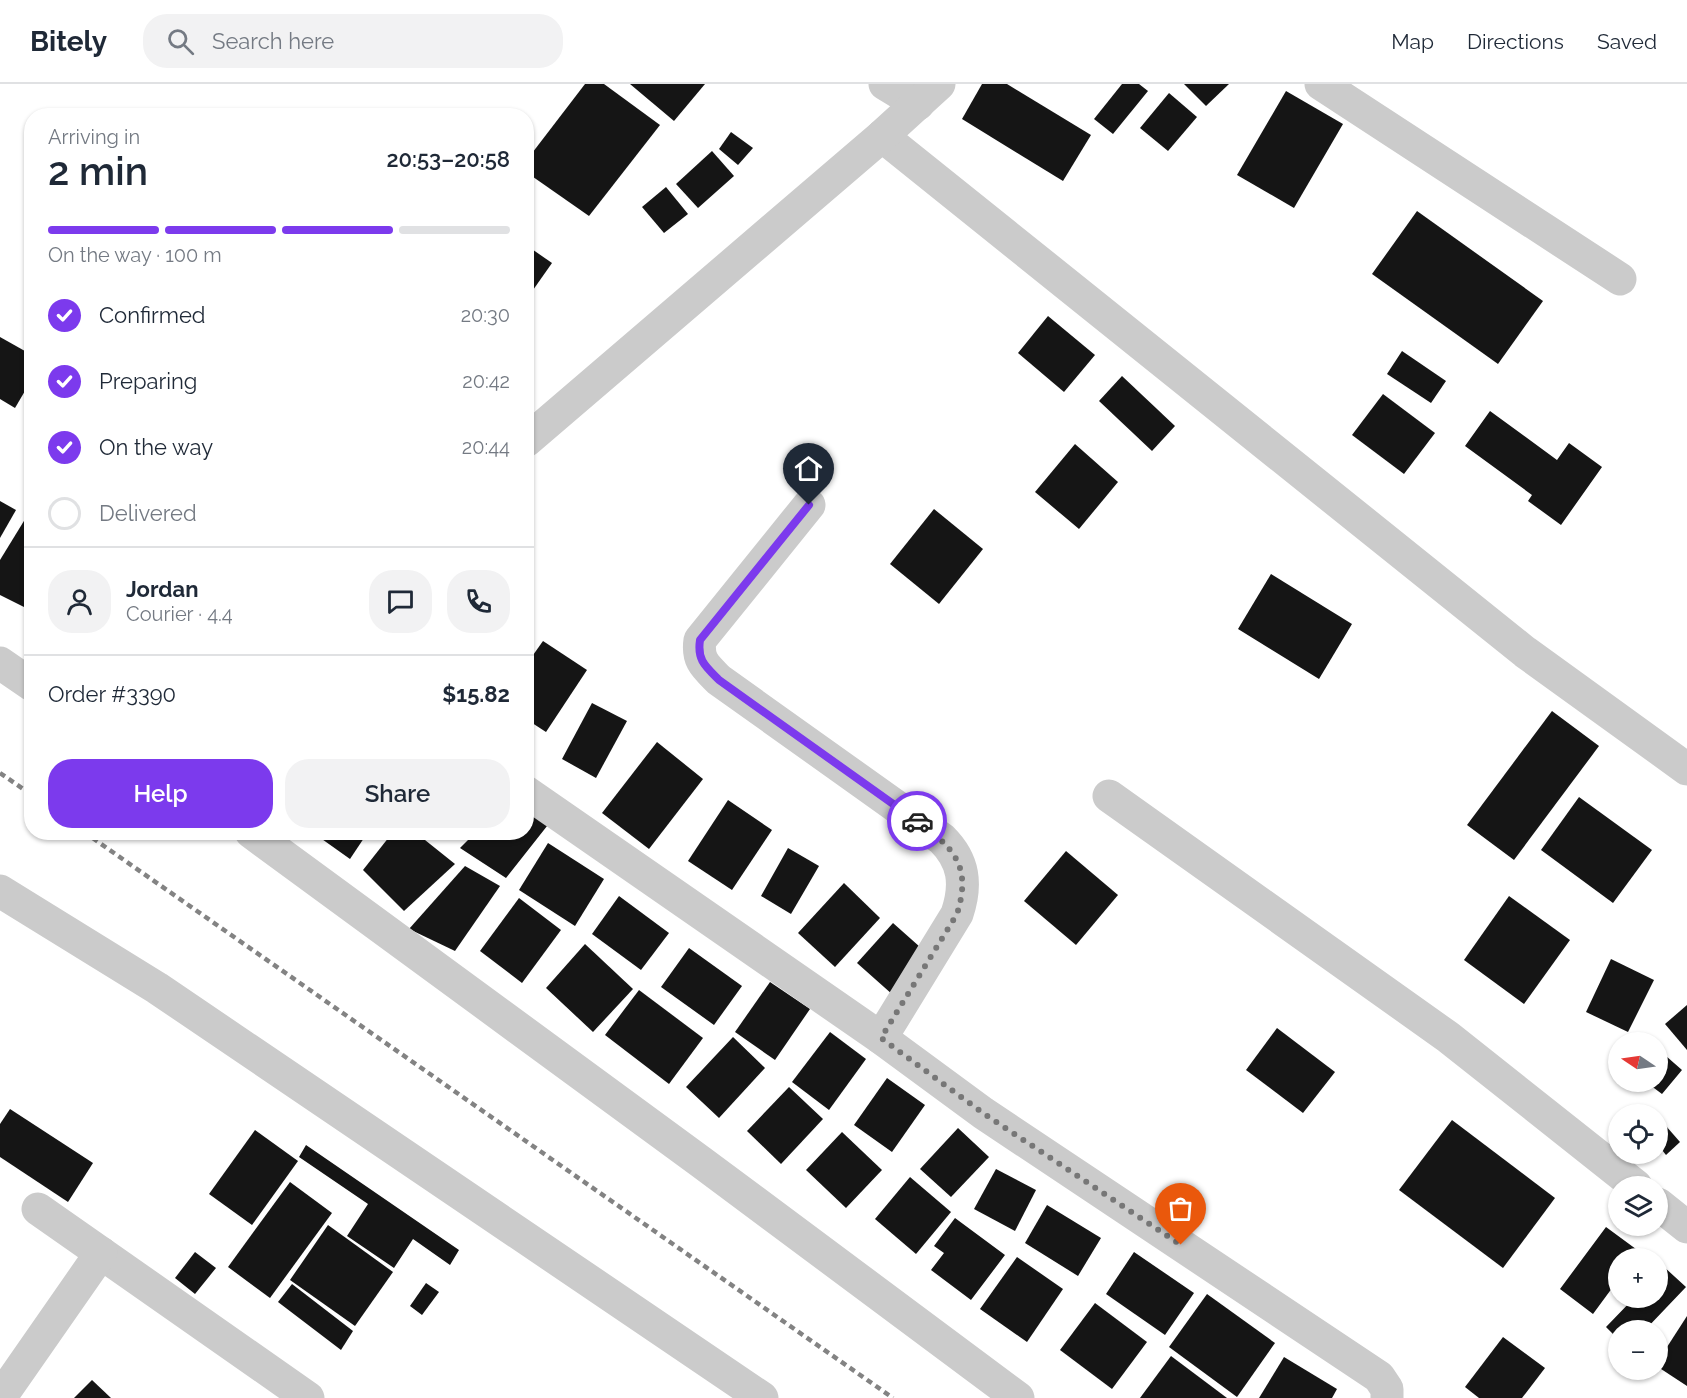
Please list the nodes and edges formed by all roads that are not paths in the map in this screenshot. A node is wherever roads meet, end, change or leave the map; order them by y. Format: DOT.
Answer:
graph roads {
  1 [pos="885,84"];
  2 [pos="1321,84"];
  3 [pos="928,94"];
  4 [pos="882,136"];
  5 [pos="1620,279"];
  6 [pos="534,434"];
  7 [pos="809,505"];
  8 [pos="0,663"];
  9 [pos="24,680"];
  10 [pos="1687,769"];
  11 [pos="1109,796"];
  12 [pos="534,798"];
  13 [pos="262,840"];
  14 [pos="0,891"];
  15 [pos="881,1038"];
  16 [pos="1623,1176"];
  17 [pos="38,1209"];
  18 [pos="1668,1212"];
  19 [pos="1687,1227"];
  20 [pos="100,1253"];
  21 [pos="0,1398"];
  22 [pos="308,1398"];
  23 [pos="762,1398"];
  24 [pos="1018,1398"];
  25 [pos="1387,1398"];
  1 -- 3 [label="street"];
  2 -- 5 [label="street"];
  3 -- 4 [label="street"];
  4 -- 6 [label="street"];
  4 -- 10 [label="street"];
  7 -- 15 [label="street"];
  8 -- 9 [label="street"];
  11 -- 16 [label="street"];
  12 -- 15 [label="street"];
  13 -- 24 [label="street"];
  14 -- 23 [label="street"];
  15 -- 25 [label="street"];
  17 -- 20 [label="street"];
  18 -- 19 [label="street"];
  20 -- 21 [label="street"];
  20 -- 22 [label="street"];
}
